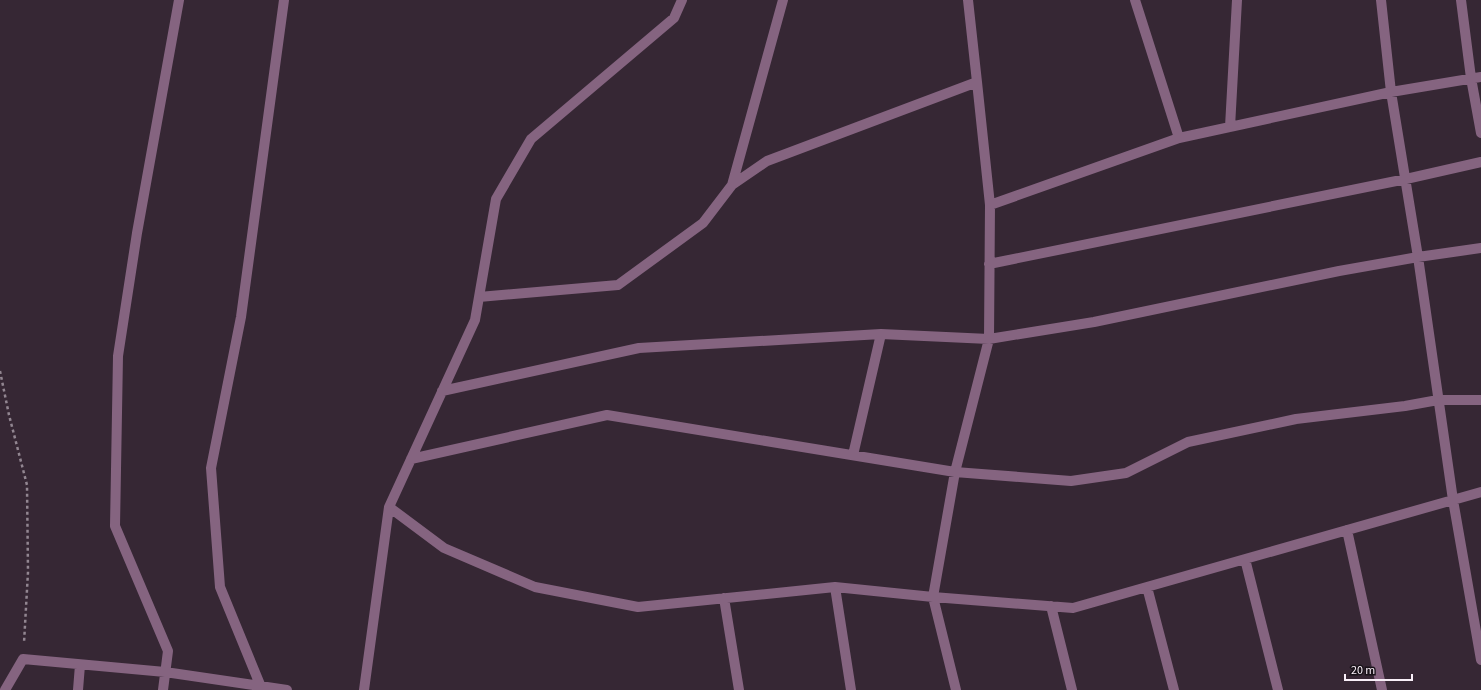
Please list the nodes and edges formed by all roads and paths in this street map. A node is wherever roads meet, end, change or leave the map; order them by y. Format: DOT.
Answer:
graph roads {
  1 [pos="178,0"];
  2 [pos="284,0"];
  3 [pos="682,0"];
  4 [pos="783,0"];
  5 [pos="968,0"];
  6 [pos="1135,0"];
  7 [pos="1237,0"];
  8 [pos="1381,0"];
  9 [pos="1461,0"];
  10 [pos="1476,78"];
  11 [pos="978,82"];
  12 [pos="1390,92"];
  13 [pos="1230,126"];
  14 [pos="1481,133"];
  15 [pos="1179,138"];
  16 [pos="1481,162"];
  17 [pos="1406,179"];
  18 [pos="732,185"];
  19 [pos="990,205"];
  20 [pos="1481,248"];
  21 [pos="1418,257"];
  22 [pos="989,264"];
  23 [pos="479,296"];
  24 [pos="881,334"];
  25 [pos="989,339"];
  26 [pos="0,371"];
  27 [pos="442,391"];
  28 [pos="1438,400"];
  29 [pos="1481,400"];
  30 [pos="853,455"];
  31 [pos="411,459"];
  32 [pos="955,472"];
  33 [pos="1481,492"];
  34 [pos="1453,500"];
  35 [pos="389,507"];
  36 [pos="1347,530"];
  37 [pos="1245,559"];
  38 [pos="835,587"];
  39 [pos="1147,587"];
  40 [pos="932,597"];
  41 [pos="724,598"];
  42 [pos="1051,606"];
  43 [pos="23,659"];
  44 [pos="1481,660"];
  45 [pos="80,665"];
  46 [pos="165,672"];
  47 [pos="261,688"];
  48 [pos="5,690"];
  49 [pos="78,690"];
  50 [pos="163,690"];
  51 [pos="287,690"];
  52 [pos="364,690"];
  53 [pos="739,690"];
  54 [pos="851,690"];
  55 [pos="956,690"];
  56 [pos="1072,690"];
  57 [pos="1174,690"];
  58 [pos="1278,690"];
  59 [pos="1382,690"];
  1 -- 46 [label="street"];
  2 -- 47 [label="street"];
  3 -- 23 [label="street"];
  4 -- 18 [label="street"];
  5 -- 11 [label="street"];
  6 -- 15 [label="street"];
  7 -- 13 [label="street"];
  8 -- 12 [label="street"];
  9 -- 10 [label="street"];
  10 -- 12 [label="street"];
  10 -- 14 [label="street"];
  11 -- 18 [label="street"];
  11 -- 19 [label="street"];
  12 -- 13 [label="street"];
  12 -- 17 [label="street"];
  13 -- 15 [label="street"];
  15 -- 19 [label="street"];
  16 -- 17 [label="street"];
  17 -- 21 [label="street"];
  17 -- 22 [label="street"];
  18 -- 23 [label="street"];
  19 -- 22 [label="street"];
  20 -- 21 [label="street"];
  21 -- 25 [label="street"];
  21 -- 28 [label="street"];
  22 -- 25 [label="street"];
  23 -- 27 [label="street"];
  24 -- 25 [label="street"];
  24 -- 27 [label="street"];
  24 -- 30 [label="street"];
  25 -- 32 [label="street"];
  26 -- 43 [label="path"];
  27 -- 31 [label="street"];
  28 -- 29 [label="street"];
  28 -- 32 [label="street"];
  28 -- 34 [label="street"];
  30 -- 31 [label="street"];
  30 -- 32 [label="street"];
  31 -- 35 [label="street"];
  32 -- 40 [label="street"];
  33 -- 34 [label="street"];
  34 -- 36 [label="street"];
  34 -- 44 [label="street"];
  35 -- 41 [label="street"];
  35 -- 52 [label="street"];
  36 -- 37 [label="street"];
  36 -- 59 [label="street"];
  37 -- 39 [label="street"];
  37 -- 58 [label="street"];
  38 -- 40 [label="street"];
  38 -- 41 [label="street"];
  38 -- 54 [label="street"];
  39 -- 42 [label="street"];
  39 -- 57 [label="street"];
  40 -- 42 [label="street"];
  40 -- 55 [label="street"];
  41 -- 53 [label="street"];
  42 -- 56 [label="street"];
  43 -- 45 [label="street"];
  43 -- 48 [label="street"];
  45 -- 46 [label="street"];
  45 -- 49 [label="street"];
  46 -- 47 [label="street"];
  46 -- 50 [label="street"];
  47 -- 51 [label="street"];
}
